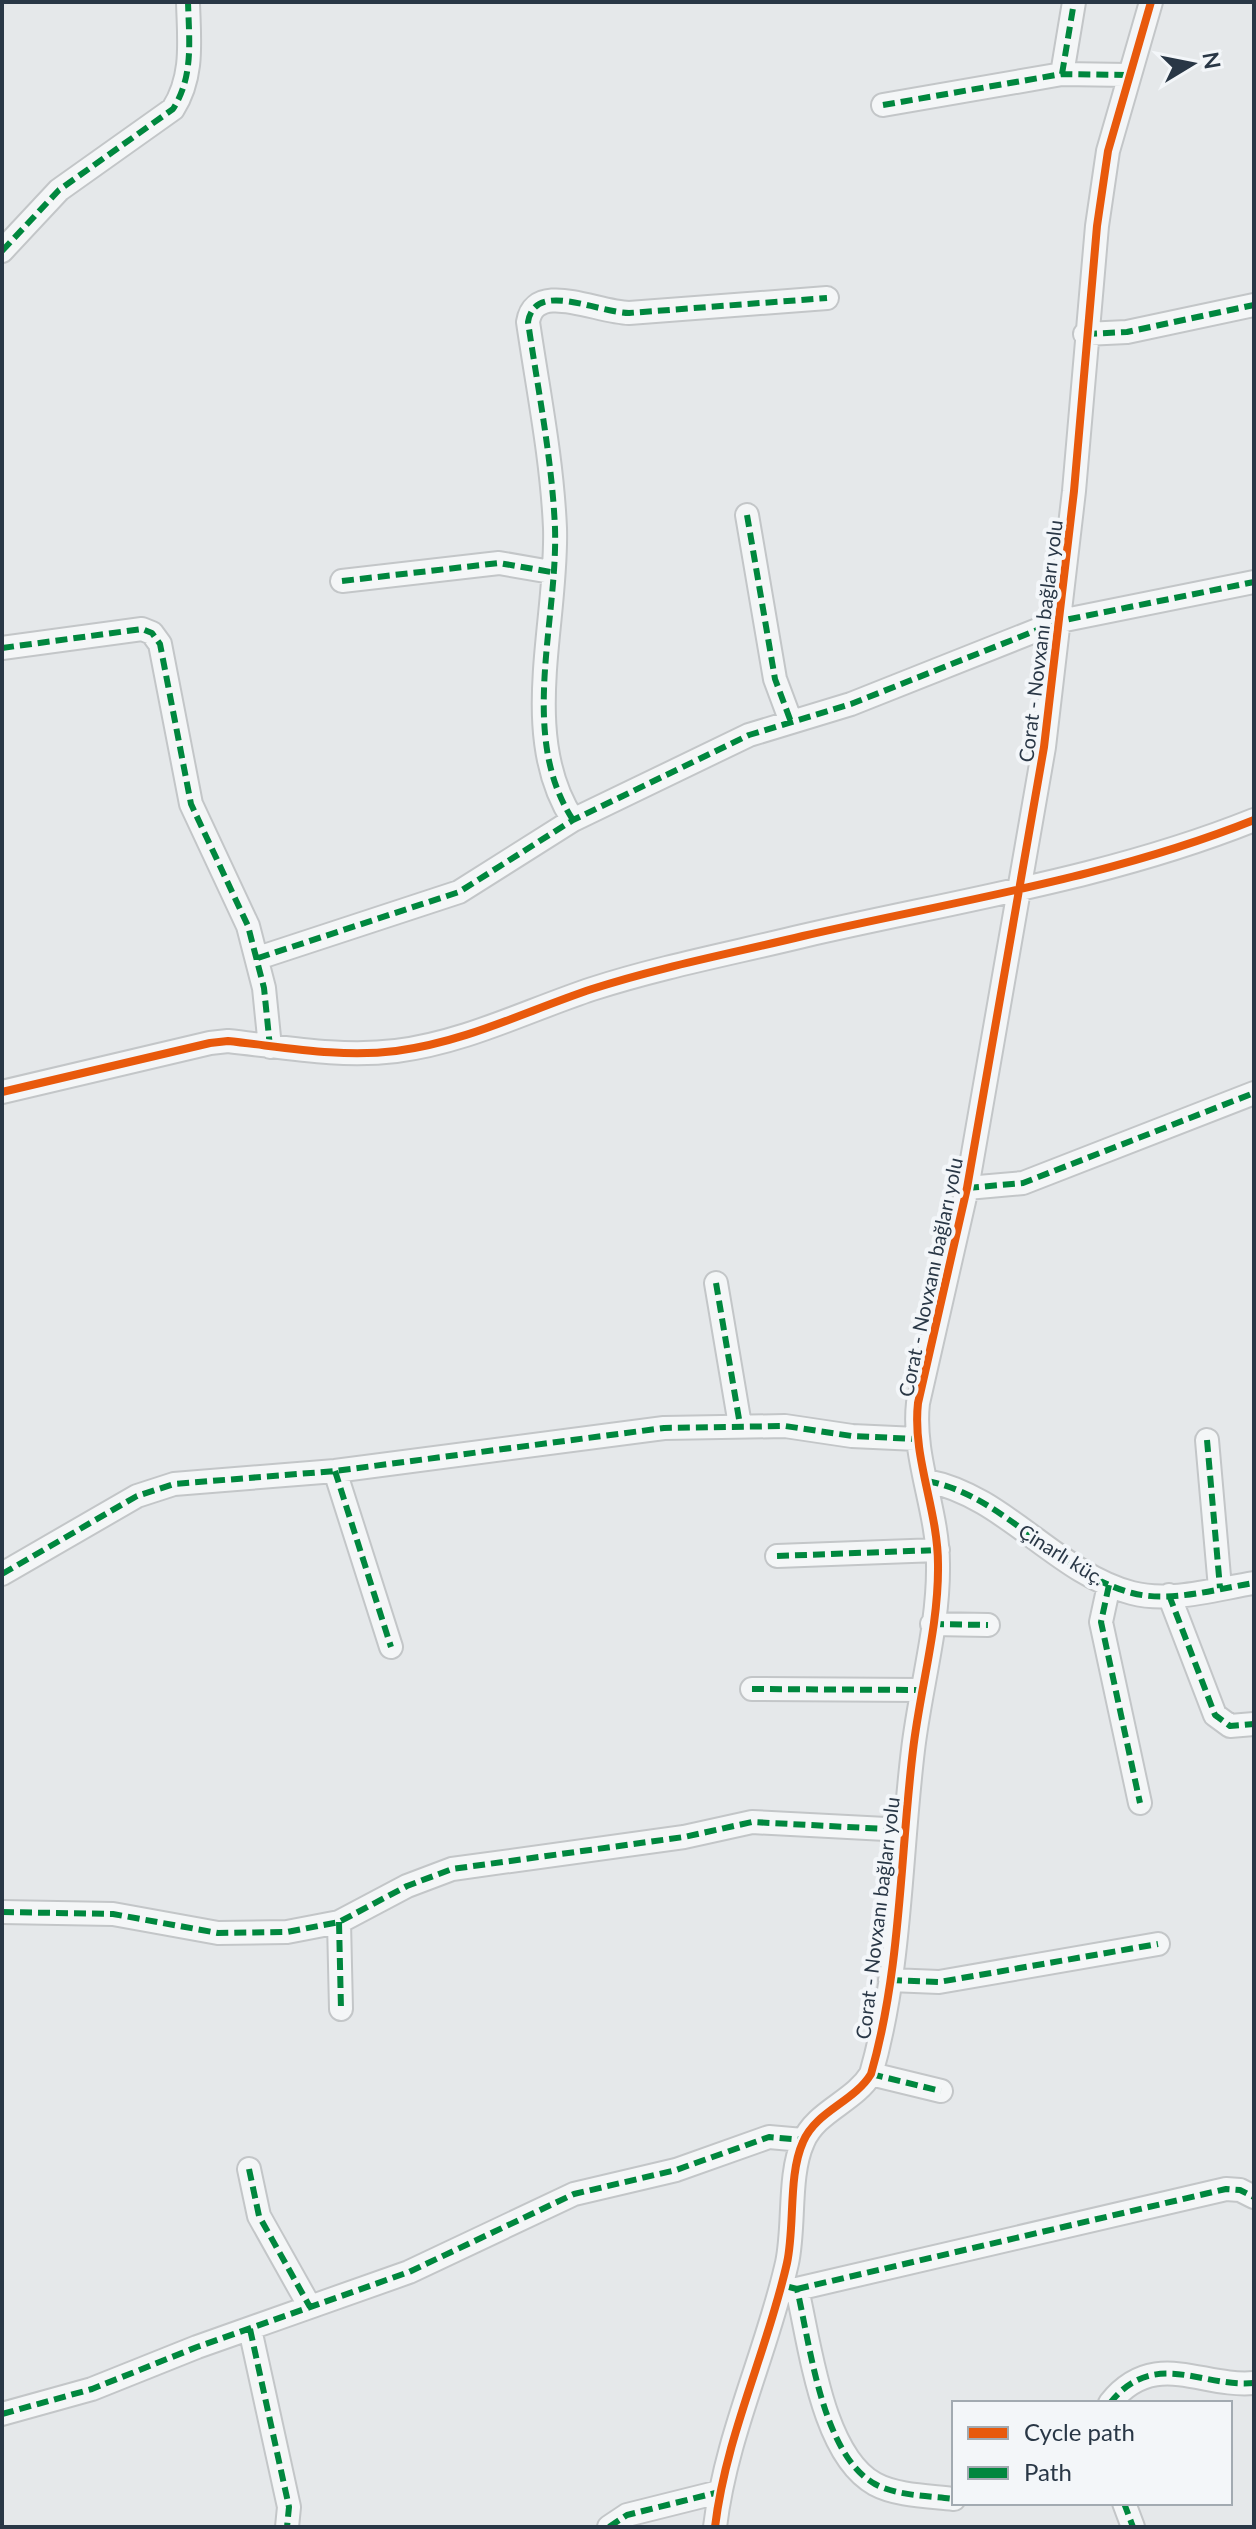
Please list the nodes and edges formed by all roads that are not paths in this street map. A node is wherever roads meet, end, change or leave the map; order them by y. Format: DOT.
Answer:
graph roads {
  1 [pos="188,2"];
  2 [pos="1074,2"];
  3 [pos="1151,2"];
  4 [pos="1062,74"];
  5 [pos="1128,75"];
  6 [pos="883,105"];
  7 [pos="2,251"];
  8 [pos="827,298"];
  9 [pos="1254,305"];
  10 [pos="1085,334"];
  11 [pos="747,515"];
  12 [pos="551,572"];
  13 [pos="342,581"];
  14 [pos="1254,582"];
  15 [pos="1060,621"];
  16 [pos="2,648"];
  17 [pos="791,722"];
  18 [pos="573,820"];
  19 [pos="1254,820"];
  20 [pos="1021,890"];
  21 [pos="258,958"];
  22 [pos="270,1047"];
  23 [pos="2,1092"];
  24 [pos="1254,1093"];
  25 [pos="967,1188"];
  26 [pos="716,1283"];
  27 [pos="740,1425"];
  28 [pos="917,1439"];
  29 [pos="1207,1440"];
  30 [pos="335,1471"];
  31 [pos="927,1481"];
  32 [pos="938,1550"];
  33 [pos="777,1556"];
  34 [pos="2,1574"];
  35 [pos="1254,1583"];
  36 [pos="1109,1585"];
  37 [pos="1220,1588"];
  38 [pos="1169,1595"];
  39 [pos="932,1624"];
  40 [pos="988,1625"];
  41 [pos="391,1647"];
  42 [pos="752,1689"];
  43 [pos="920,1690"];
  44 [pos="1254,1724"];
  45 [pos="1140,1803"];
  46 [pos="905,1830"];
  47 [pos="2,1912"];
  48 [pos="339,1922"];
  49 [pos="1158,1944"];
  50 [pos="890,1980"];
  51 [pos="341,2009"];
  52 [pos="871,2074"];
  53 [pos="941,2091"];
  54 [pos="803,2140"];
  55 [pos="249,2169"];
  56 [pos="1254,2197"];
  57 [pos="789,2287"];
  58 [pos="310,2307"];
  59 [pos="250,2329"];
  60 [pos="1254,2383"];
  61 [pos="1112,2401"];
  62 [pos="2,2414"];
  63 [pos="719,2492"];
  64 [pos="952,2499"];
  65 [pos="1125,2505"];
  66 [pos="287,2527"];
  67 [pos="609,2527"];
  68 [pos="715,2527"];
  69 [pos="1133,2527"];
  1 -- 7 [label="street"];
  2 -- 4 [label="street"];
  3 -- 5 [label="street, Corat - Novxanı bağları yolu"];
  4 -- 5 [label="street"];
  4 -- 6 [label="street"];
  5 -- 10 [label="street, Corat - Novxanı bağları yolu"];
  8 -- 12 [label="street"];
  9 -- 10 [label="street"];
  10 -- 15 [label="street, Corat - Novxanı bağları yolu"];
  11 -- 17 [label="street"];
  12 -- 13 [label="street"];
  12 -- 18 [label="street"];
  14 -- 15 [label="street"];
  15 -- 17 [label="street"];
  15 -- 20 [label="street, Corat - Novxanı bağları yolu"];
  16 -- 21 [label="street"];
  17 -- 18 [label="street"];
  18 -- 21 [label="street"];
  19 -- 20 [label="street"];
  20 -- 22 [label="street"];
  20 -- 25 [label="street, Corat - Novxanı bağları yolu"];
  21 -- 22 [label="street"];
  22 -- 23 [label="street"];
  24 -- 25 [label="street"];
  25 -- 28 [label="street, Corat - Novxanı bağları yolu"];
  26 -- 27 [label="street"];
  27 -- 28 [label="street"];
  27 -- 30 [label="street"];
  28 -- 31 [label="street, Corat - Novxanı bağları yolu"];
  29 -- 37 [label="street"];
  30 -- 34 [label="street"];
  30 -- 41 [label="street"];
  31 -- 32 [label="street, Corat - Novxanı bağları yolu"];
  31 -- 36 [label="street, Çinarlı küç."];
  32 -- 33 [label="street"];
  32 -- 39 [label="street, Corat - Novxanı bağları yolu"];
  35 -- 37 [label="street, Çinarlı küç."];
  36 -- 38 [label="street, Çinarlı küç."];
  36 -- 45 [label="street"];
  37 -- 38 [label="street, Çinarlı küç."];
  38 -- 44 [label="street"];
  39 -- 40 [label="street"];
  39 -- 43 [label="street, Corat - Novxanı bağları yolu"];
  42 -- 43 [label="street"];
  43 -- 46 [label="street, Corat - Novxanı bağları yolu"];
  46 -- 48 [label="street"];
  46 -- 50 [label="street, Corat - Novxanı bağları yolu"];
  47 -- 48 [label="street"];
  48 -- 51 [label="street"];
  49 -- 50 [label="street"];
  50 -- 52 [label="street, Corat - Novxanı bağları yolu"];
  52 -- 53 [label="street"];
  52 -- 54 [label="street"];
  54 -- 57 [label="street"];
  54 -- 58 [label="street"];
  55 -- 58 [label="street"];
  56 -- 57 [label="street"];
  57 -- 63 [label="street"];
  57 -- 64 [label="street"];
  58 -- 59 [label="street"];
  59 -- 62 [label="street"];
  59 -- 66 [label="street"];
  60 -- 61 [label="street"];
  63 -- 67 [label="street"];
  63 -- 68 [label="street"];
  65 -- 69 [label="street"];
}
